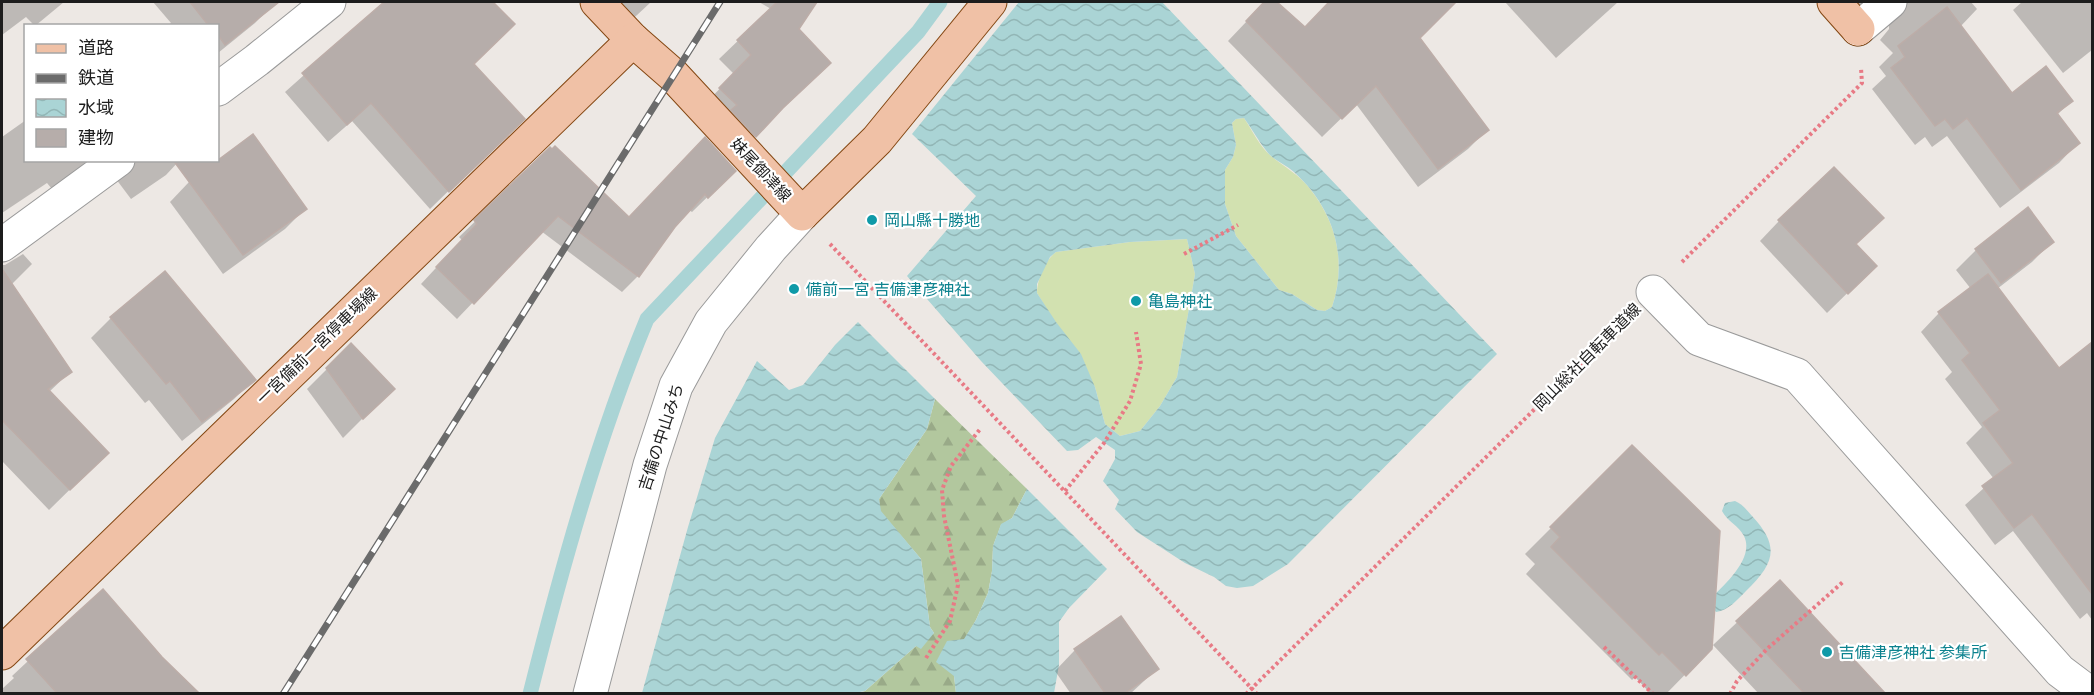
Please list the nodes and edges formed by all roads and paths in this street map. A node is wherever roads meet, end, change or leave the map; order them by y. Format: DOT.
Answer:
graph roads {
  1 [pos="329,2"];
  2 [pos="597,2"];
  3 [pos="990,2"];
  4 [pos="1834,2"];
  5 [pos="1890,2"];
  6 [pos="1858,29"];
  7 [pos="633,40"];
  8 [pos="219,88"];
  9 [pos="115,162"];
  10 [pos="795,207"];
  11 [pos="1238,225"];
  12 [pos="2,245"];
  13 [pos="1184,255"];
  14 [pos="1653,292"];
  15 [pos="1136,332"];
  16 [pos="981,428"];
  17 [pos="1065,491"];
  18 [pos="1843,582"];
  19 [pos="1604,647"];
  20 [pos="2,653"];
  21 [pos="926,657"];
  22 [pos="1252,687"];
  23 [pos="2092,691"];
  24 [pos="590,693"];
  25 [pos="1246,693"];
  26 [pos="1257,693"];
  27 [pos="1653,693"];
  28 [pos="1730,693"];
  1 -- 8 [label="street"];
  2 -- 7 [label="main road, 妹尾御津線"];
  3 -- 10 [label="main road, 妹尾御津線"];
  4 -- 6 [label="main road"];
  5 -- 6 [label="street"];
  6 -- 14 [label="path, 岡山総社自転車道線"];
  7 -- 10 [label="main road, 妹尾御津線"];
  7 -- 20 [label="main road, 一宮備前一宮停車場線"];
  9 -- 12 [label="street"];
  10 -- 17 [label="path"];
  10 -- 24 [label="street, 吉備の中山みち"];
  11 -- 13 [label="path"];
  14 -- 22 [label="path, 岡山総社自転車道線"];
  14 -- 23 [label="street"];
  15 -- 17 [label="path"];
  16 -- 21 [label="path"];
  17 -- 22 [label="path"];
  18 -- 28 [label="path"];
  19 -- 27 [label="path"];
  22 -- 25 [label="path, 岡山総社自転車道線"];
  22 -- 26 [label="path"];
}
